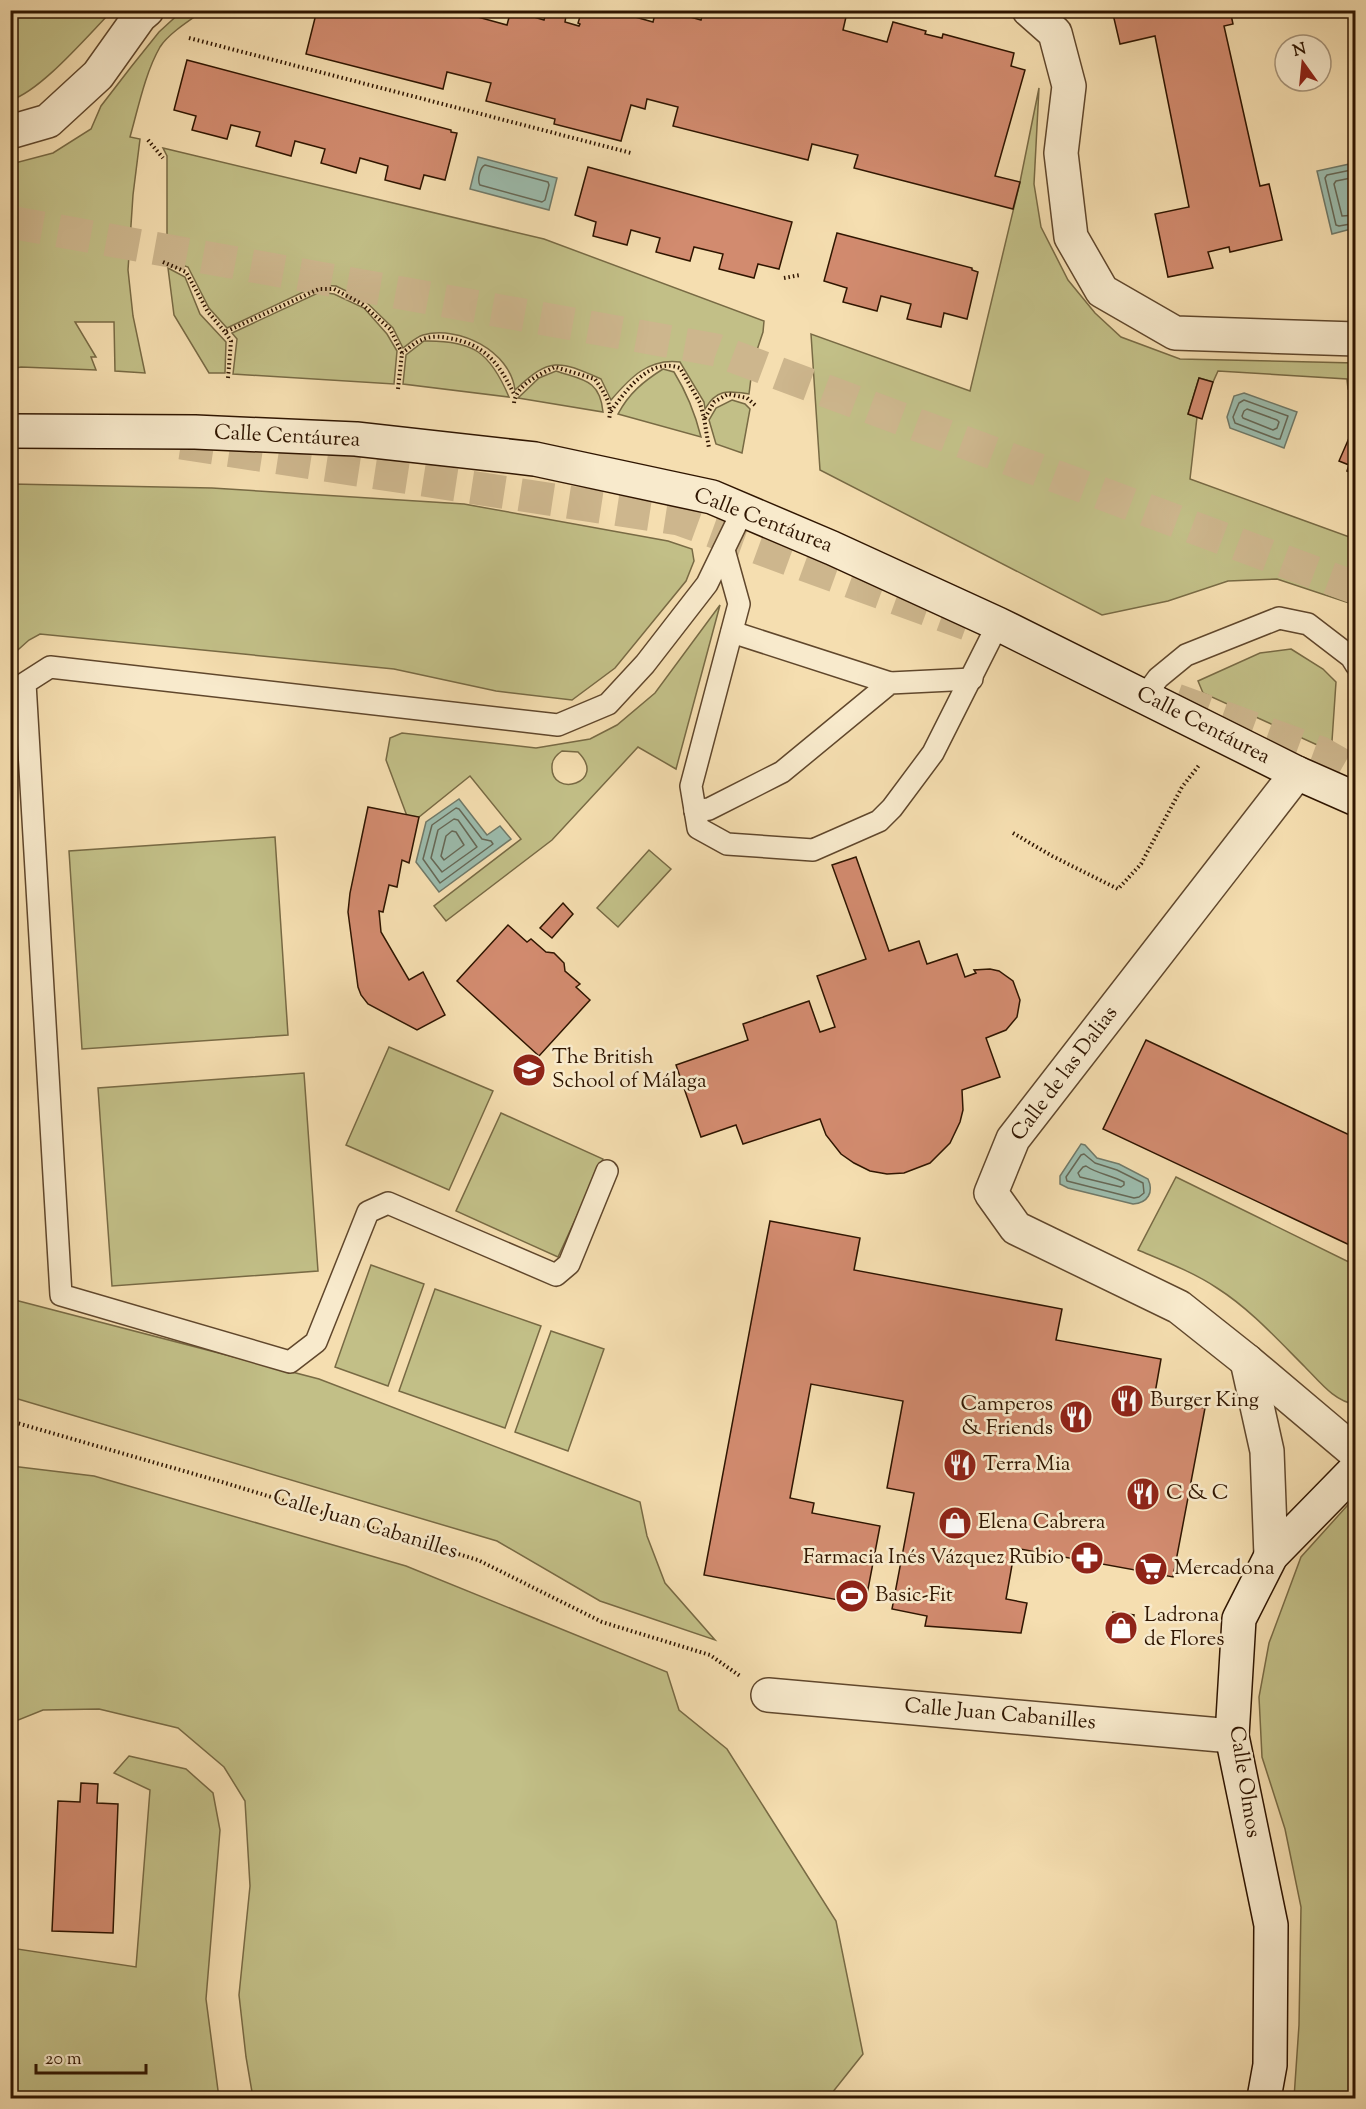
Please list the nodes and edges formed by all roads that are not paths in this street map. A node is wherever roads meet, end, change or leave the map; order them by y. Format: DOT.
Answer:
graph roads {
  1 [pos="147,10"];
  2 [pos="1029,10"];
  3 [pos="10,132"];
  4 [pos="1356,339"];
  5 [pos="10,431"];
  6 [pos="743,510"];
  7 [pos="724,550"];
  8 [pos="998,624"];
  9 [pos="732,632"];
  10 [pos="1356,665"];
  11 [pos="972,679"];
  12 [pos="890,683"];
  13 [pos="1144,697"];
  14 [pos="1297,773"];
  15 [pos="1356,799"];
  16 [pos="695,811"];
  17 [pos="607,1171"];
  18 [pos="1247,1361"];
  19 [pos="1356,1453"];
  20 [pos="1356,1469"];
  21 [pos="1271,1556"];
  22 [pos="768,1695"];
  23 [pos="1232,1736"];
  24 [pos="1264,2098"];
  1 -- 3 [label="street"];
  2 -- 4 [label="street"];
  5 -- 6 [label="street, Calle Centáurea"];
  6 -- 7 [label="lane"];
  6 -- 8 [label="street, Calle Centáurea"];
  7 -- 9 [label="lane"];
  7 -- 17 [label="lane"];
  8 -- 11 [label="lane"];
  8 -- 13 [label="street, Calle Centáurea"];
  9 -- 12 [label="lane"];
  9 -- 16 [label="lane"];
  10 -- 13 [label="lane"];
  11 -- 12 [label="lane"];
  11 -- 16 [label="lane"];
  12 -- 16 [label="lane"];
  13 -- 14 [label="street, Calle Centáurea"];
  14 -- 15 [label="street, Calle Centáurea"];
  14 -- 18 [label="street, Calle de las Dalias"];
  18 -- 19 [label="street, Calle de las Dalias"];
  18 -- 21 [label="street"];
  20 -- 21 [label="street, Calle Olmos"];
  21 -- 23 [label="street, Calle Olmos"];
  22 -- 23 [label="street, Calle Juan Cabanilles"];
  23 -- 24 [label="street, Calle Olmos"];
}
